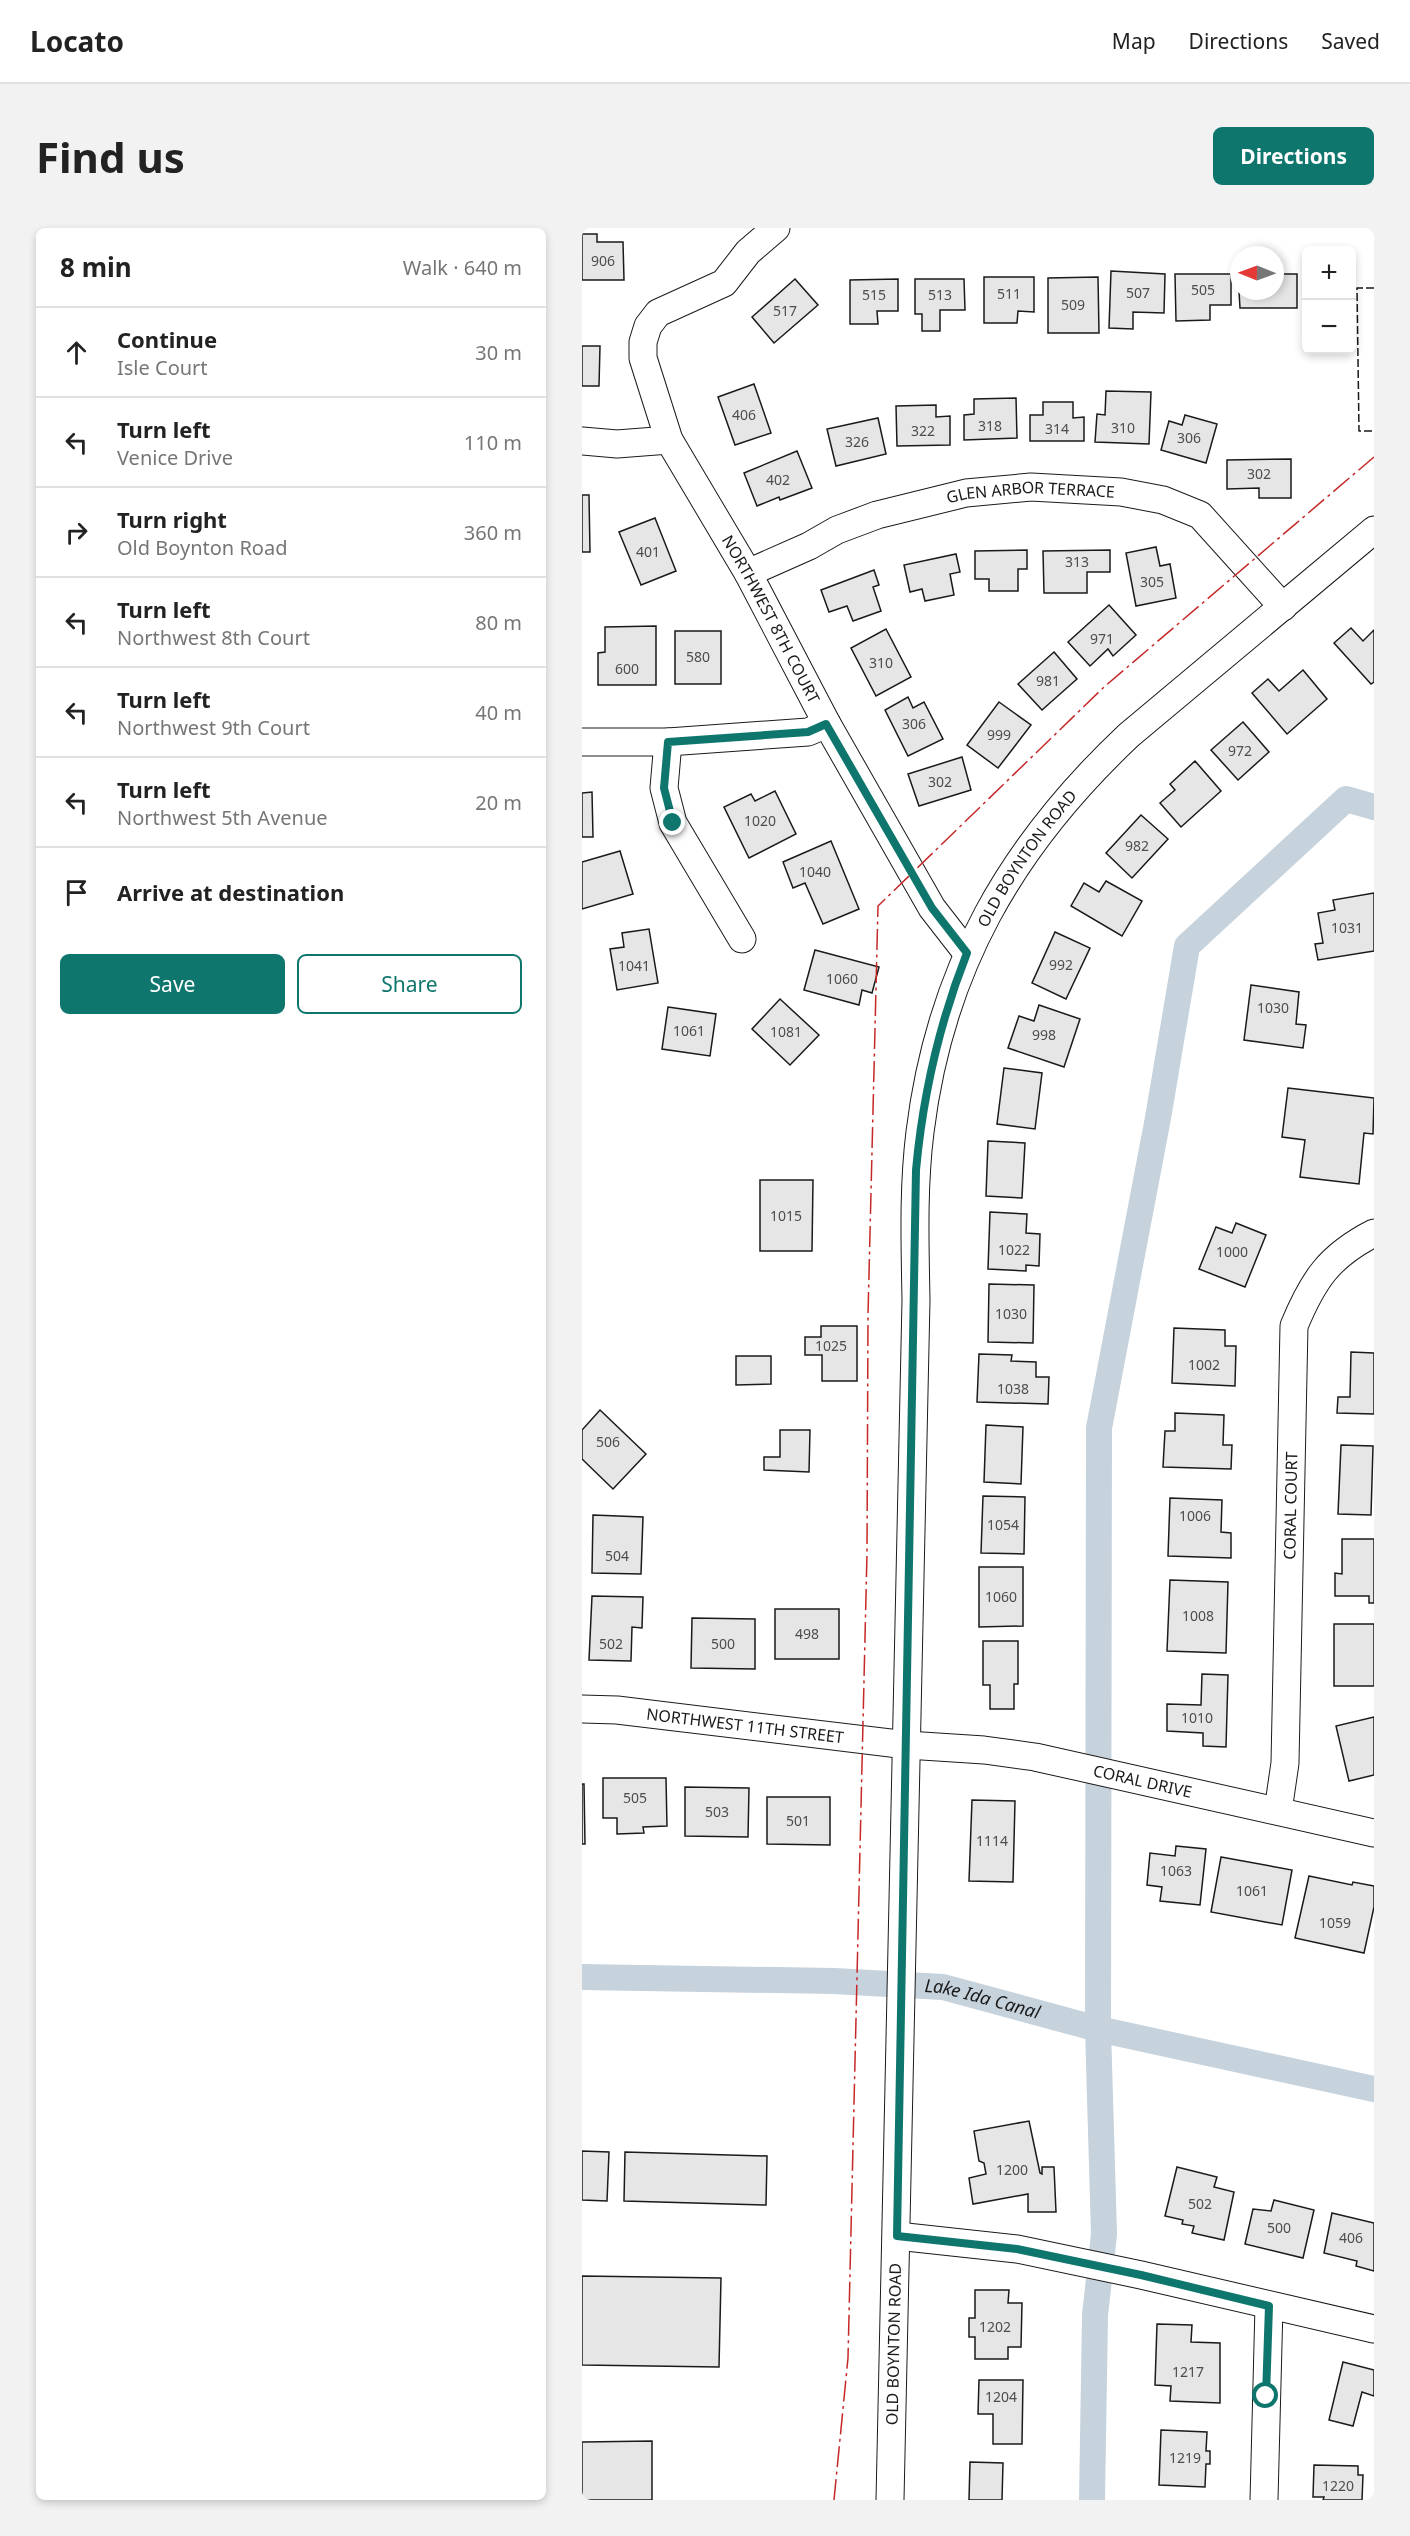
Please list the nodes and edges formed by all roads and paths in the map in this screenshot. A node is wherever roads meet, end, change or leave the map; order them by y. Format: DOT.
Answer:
graph roads {
  1 [pos="776,228"];
  2 [pos="669,440"];
  3 [pos="582,441"];
  4 [pos="1374,530"];
  5 [pos="748,573"];
  6 [pos="1283,607"];
  7 [pos="826,724"];
  8 [pos="582,742"];
  9 [pos="668,742"];
  10 [pos="742,939"];
  11 [pos="967,953"];
  12 [pos="1374,1233"];
  13 [pos="582,1709"];
  14 [pos="907,1745"];
  15 [pos="1278,1811"];
  16 [pos="1374,1833"];
  17 [pos="897,2236"];
  18 [pos="1269,2306"];
  19 [pos="1374,2329"];
  20 [pos="890,2500"];
  21 [pos="1264,2500"];
  1 -- 2 [label="street, NORTHWEST 8TH COURT"];
  2 -- 3 [label="street"];
  2 -- 5 [label="street, NORTHWEST 8TH COURT"];
  4 -- 6 [label="street, OLD BOYNTON ROAD"];
  5 -- 6 [label="street, GLEN ARBOR TERRACE"];
  5 -- 7 [label="street, NORTHWEST 8TH COURT"];
  6 -- 11 [label="street, OLD BOYNTON ROAD"];
  7 -- 9 [label="street"];
  7 -- 11 [label="street, NORTHWEST 8TH COURT"];
  8 -- 9 [label="street"];
  9 -- 10 [label="street"];
  11 -- 14 [label="street, OLD BOYNTON ROAD"];
  12 -- 15 [label="street, CORAL COURT"];
  13 -- 14 [label="street, NORTHWEST 11TH STREET"];
  14 -- 15 [label="street, CORAL DRIVE"];
  14 -- 17 [label="street, OLD BOYNTON ROAD"];
  15 -- 16 [label="street, CORAL DRIVE"];
  17 -- 18 [label="street"];
  17 -- 20 [label="street, OLD BOYNTON ROAD"];
  18 -- 19 [label="street"];
  18 -- 21 [label="street"];
}
